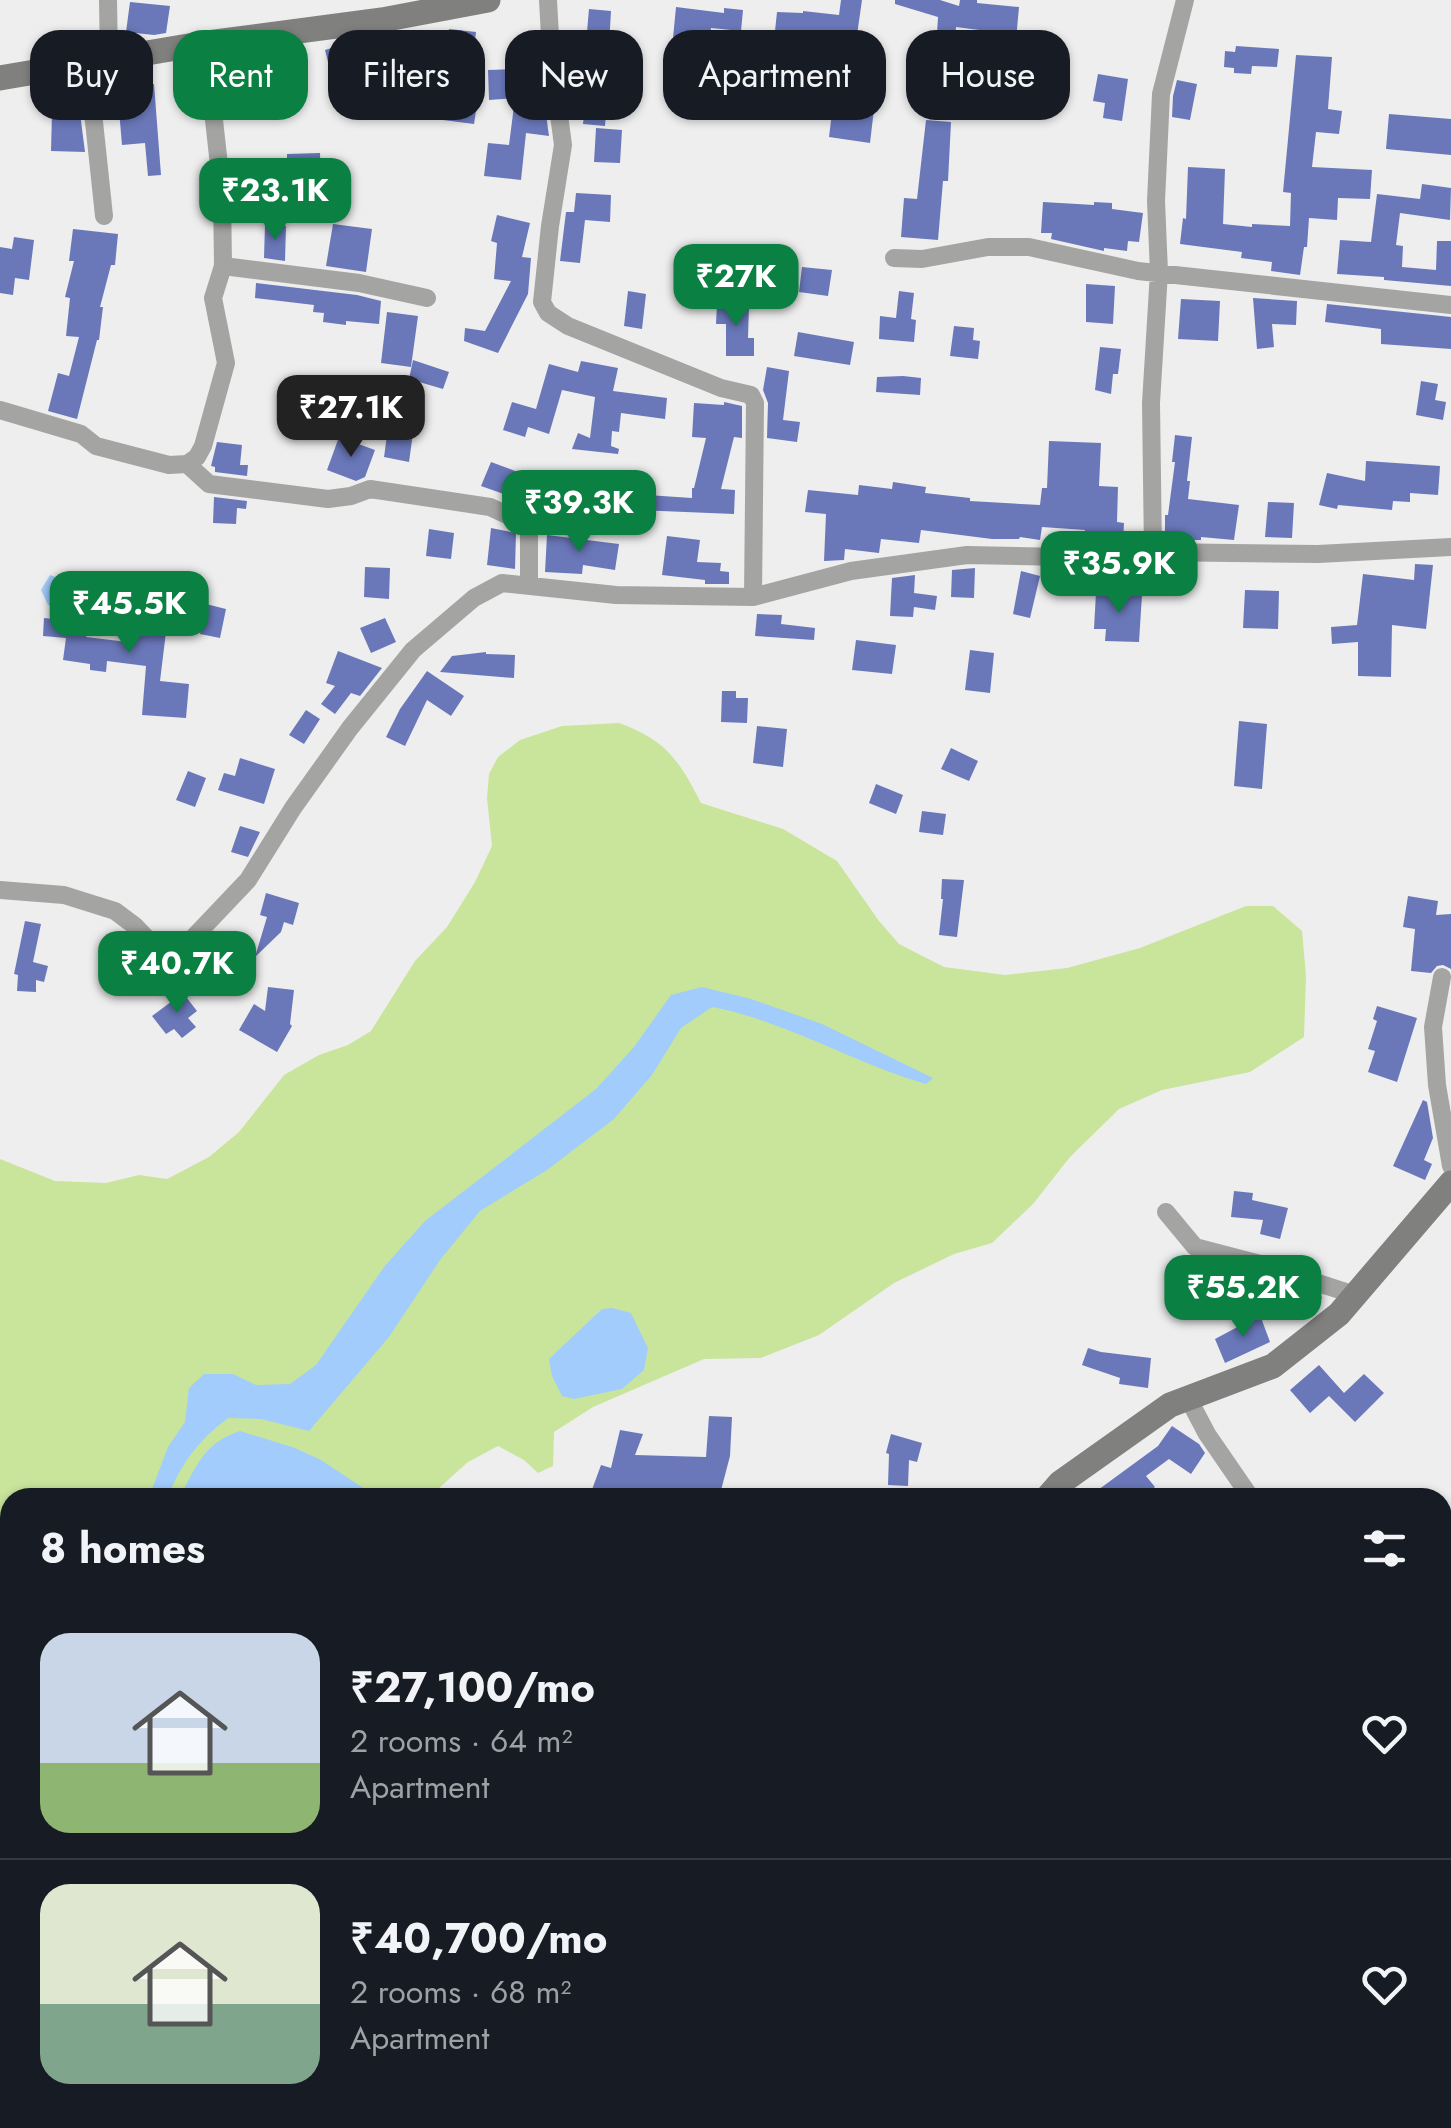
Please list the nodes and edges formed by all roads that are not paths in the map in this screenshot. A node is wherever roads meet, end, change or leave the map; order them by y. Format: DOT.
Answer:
graph roads {
  1 [pos="108,0"];
  2 [pos="488,0"];
  3 [pos="548,0"];
  4 [pos="1185,0"];
  5 [pos="103,30"];
  6 [pos="306,30"];
  7 [pos="30,73"];
  8 [pos="0,78"];
  9 [pos="100,120"];
  10 [pos="214,120"];
  11 [pos="104,216"];
  12 [pos="894,258"];
  13 [pos="223,266"];
  14 [pos="1159,272"];
  15 [pos="427,298"];
  16 [pos="1451,305"];
  17 [pos="0,410"];
  18 [pos="187,464"];
  19 [pos="1451,547"];
  20 [pos="1152,552"];
  21 [pos="529,585"];
  22 [pos="753,597"];
  23 [pos="0,890"];
  24 [pos="1442,977"];
  25 [pos="1451,1166"];
  26 [pos="1451,1183"];
  27 [pos="1166,1212"];
  28 [pos="1354,1296"];
  29 [pos="1188,1398"];
  30 [pos="1066,1488"];
  31 [pos="1244,1488"];
  1 -- 5 [label="street"];
  2 -- 6 [label="main road"];
  3 -- 22 [label="street"];
  4 -- 14 [label="street"];
  7 -- 8 [label="main road"];
  9 -- 11 [label="street"];
  10 -- 13 [label="street"];
  12 -- 14 [label="street"];
  13 -- 15 [label="street"];
  13 -- 18 [label="street"];
  14 -- 16 [label="street"];
  14 -- 20 [label="street"];
  17 -- 18 [label="street"];
  18 -- 21 [label="street"];
  19 -- 20 [label="street"];
  20 -- 22 [label="street"];
  21 -- 22 [label="street"];
  21 -- 23 [label="street"];
  24 -- 25 [label="street"];
  26 -- 28 [label="main road"];
  27 -- 28 [label="street"];
  28 -- 29 [label="main road"];
  29 -- 30 [label="main road"];
  29 -- 31 [label="street"];
}
